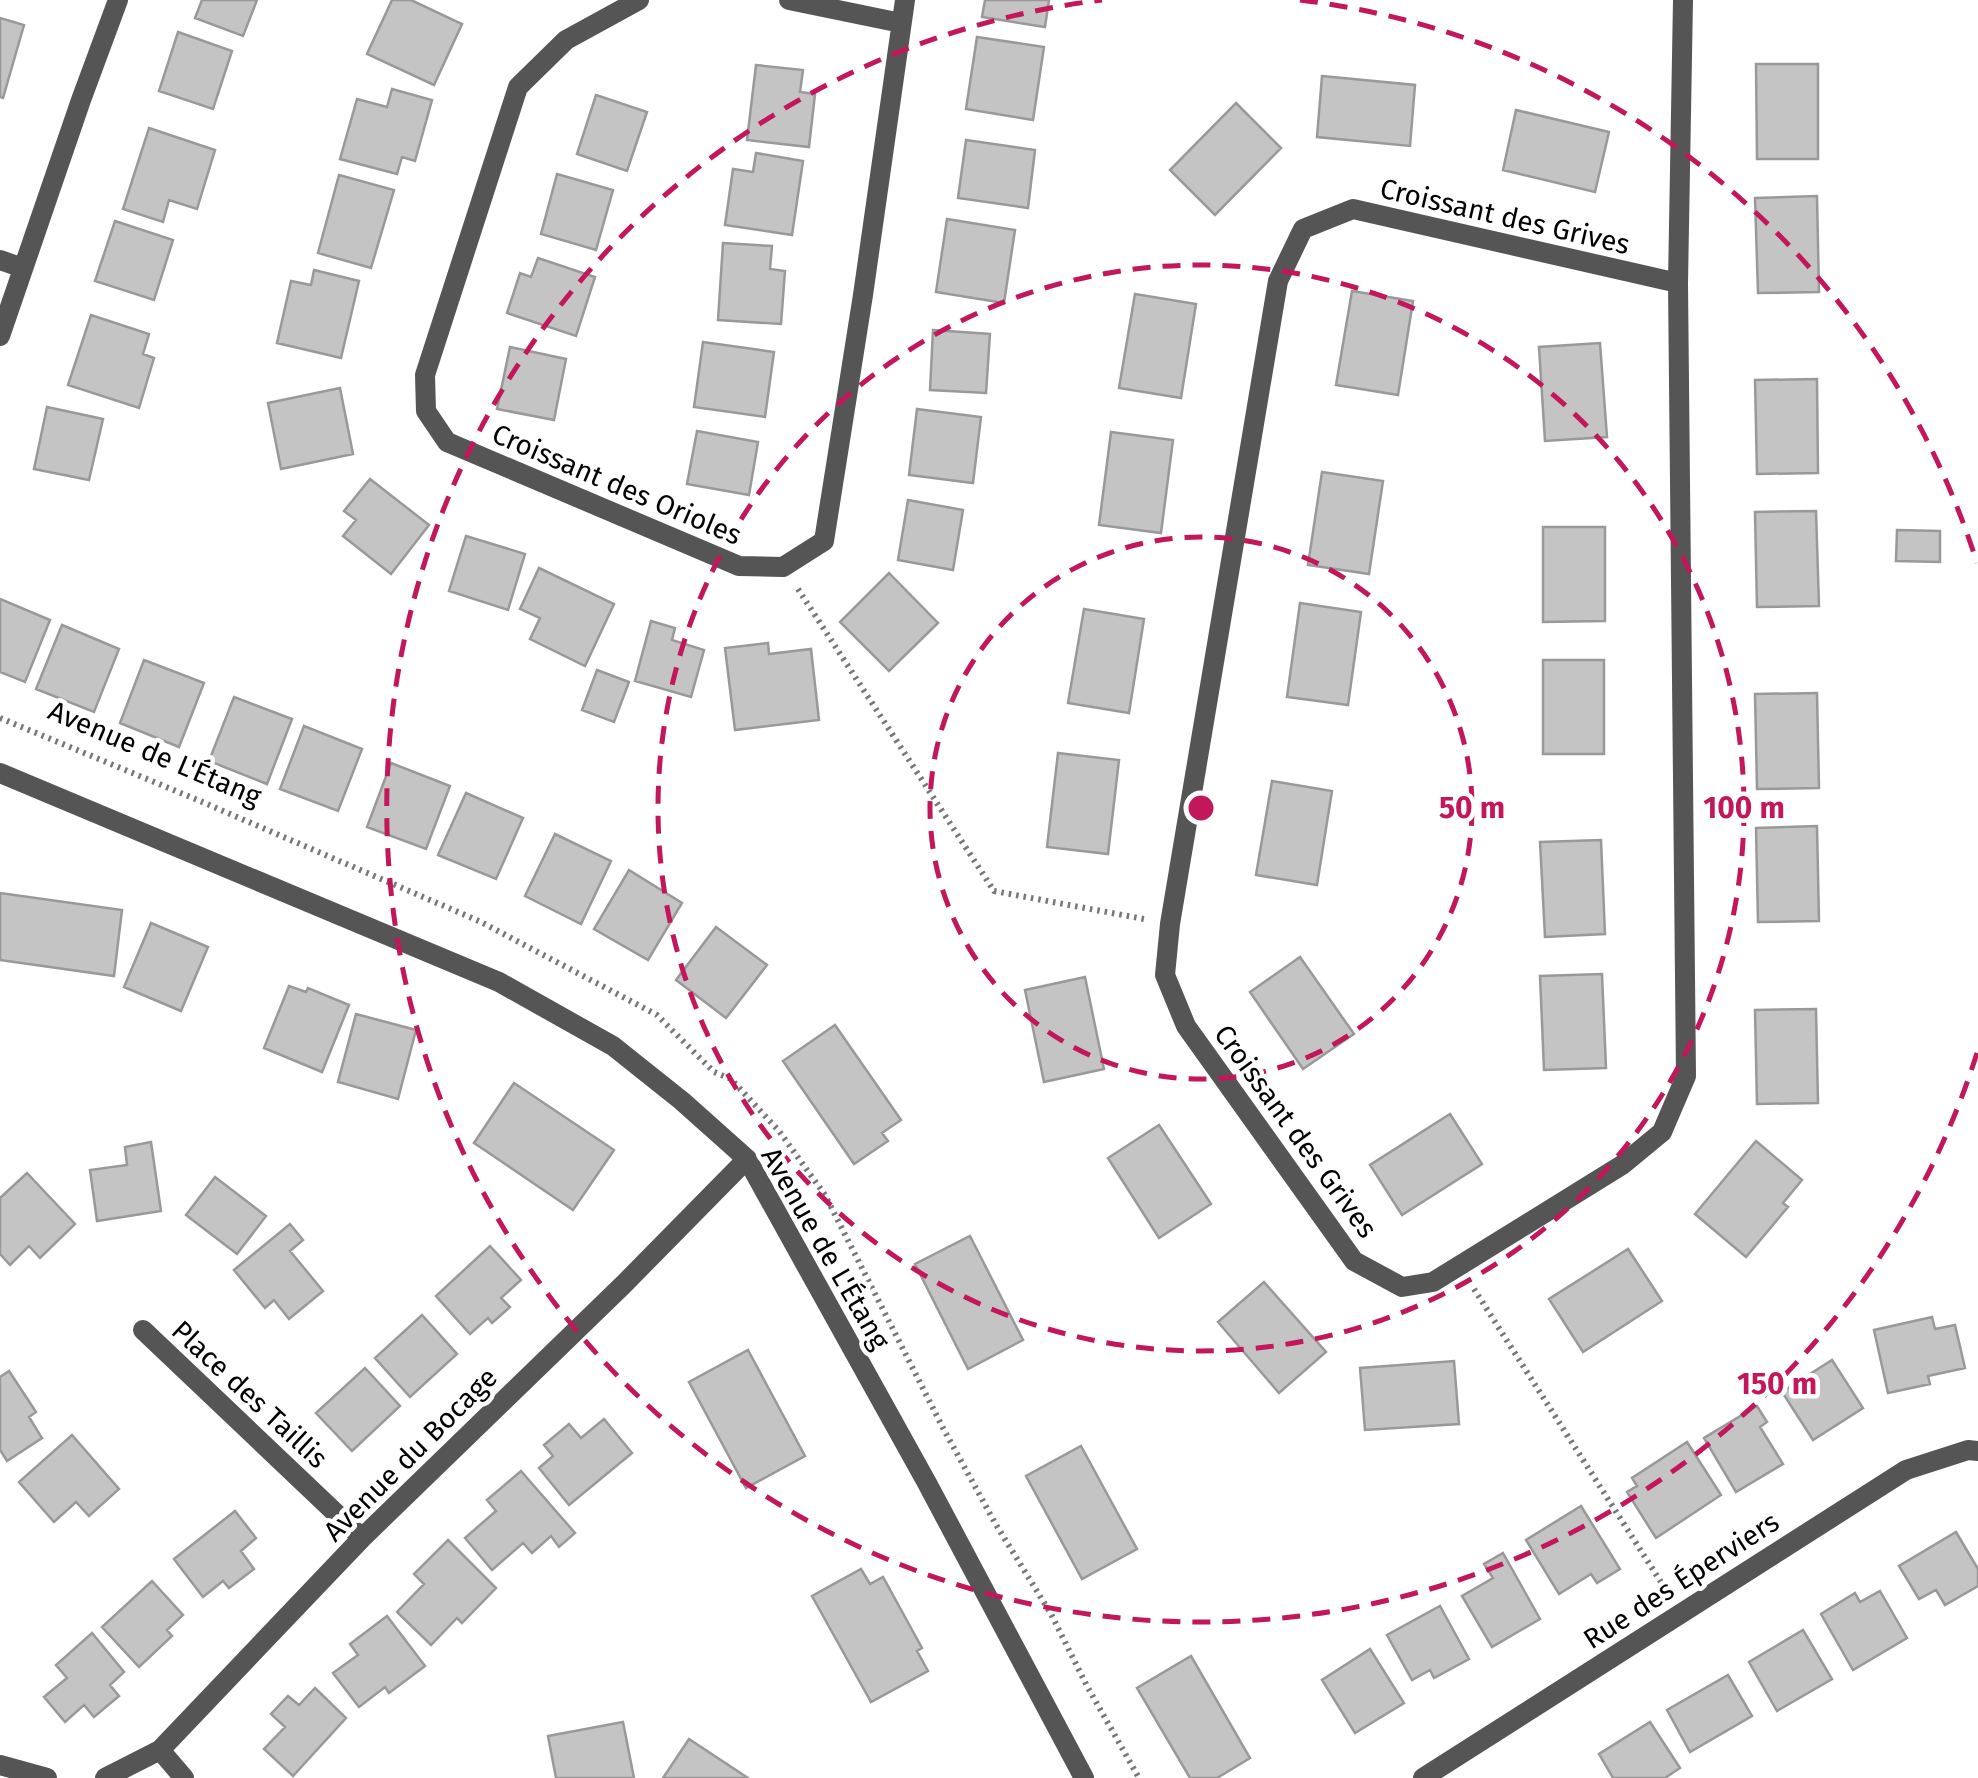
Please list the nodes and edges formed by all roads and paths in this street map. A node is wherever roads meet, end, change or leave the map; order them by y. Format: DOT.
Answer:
graph roads {
  1 [pos="118,0"];
  2 [pos="639,0"];
  3 [pos="789,0"];
  4 [pos="905,0"];
  5 [pos="1683,0"];
  6 [pos="901,23"];
  7 [pos="0,260"];
  8 [pos="23,268"];
  9 [pos="1678,283"];
  10 [pos="0,336"];
  11 [pos="784,567"];
  12 [pos="0,718"];
  13 [pos="5,780"];
  14 [pos="1170,924"];
  15 [pos="747,1159"];
  16 [pos="1460,1267"];
  17 [pos="142,1330"];
  18 [pos="1978,1451"];
  19 [pos="362,1538"];
  20 [pos="1680,1614"];
  21 [pos="160,1750"];
  22 [pos="0,1765"];
  23 [pos="47,1778"];
  24 [pos="105,1778"];
  25 [pos="184,1778"];
  26 [pos="1084,1778"];
  27 [pos="1139,1778"];
  28 [pos="1423,1778"];
  1 -- 8 [label="street"];
  2 -- 11 [label="street, Croissant des Orioles"];
  3 -- 6 [label="street"];
  4 -- 6 [label="street"];
  5 -- 9 [label="street, Croissant des Grives"];
  6 -- 11 [label="street"];
  7 -- 8 [label="street"];
  8 -- 10 [label="street"];
  9 -- 14 [label="street, Croissant des Grives"];
  9 -- 16 [label="street, Croissant des Grives"];
  11 -- 14 [label="path"];
  12 -- 27 [label="path, Avenue de L'Étang"];
  13 -- 15 [label="street, Avenue de L'Étang"];
  14 -- 16 [label="street, Croissant des Grives"];
  15 -- 19 [label="street, Avenue du Bocage"];
  15 -- 26 [label="street, Avenue de L'Étang"];
  16 -- 20 [label="path"];
  17 -- 19 [label="street, Place des Taillis"];
  18 -- 20 [label="street, Rue des Éperviers"];
  19 -- 21 [label="street, Avenue du Bocage"];
  20 -- 28 [label="street, Rue des Éperviers"];
  21 -- 24 [label="street, Avenue du Bocage"];
  21 -- 25 [label="street"];
  22 -- 23 [label="street"];
}
